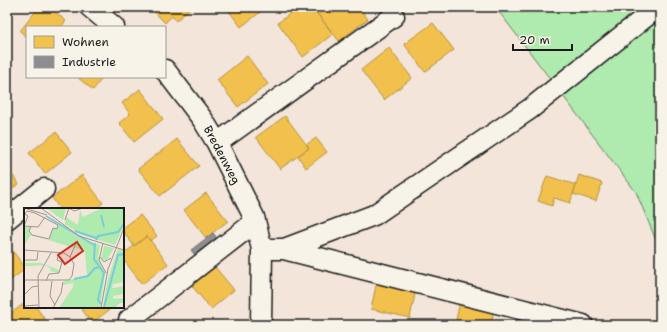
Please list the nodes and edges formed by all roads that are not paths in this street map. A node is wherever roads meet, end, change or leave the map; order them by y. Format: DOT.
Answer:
graph roads {
  1 [pos="90,7"];
  2 [pos="658,7"];
  3 [pos="394,16"];
  4 [pos="113,26"];
  5 [pos="166,71"];
  6 [pos="217,143"];
  7 [pos="44,189"];
  8 [pos="7,218"];
  9 [pos="255,222"];
  10 [pos="262,249"];
  11 [pos="284,249"];
  12 [pos="129,320"];
  13 [pos="261,325"];
  14 [pos="583,325"];
  1 -- 4 [label="street"];
  2 -- 11 [label="street"];
  3 -- 6 [label="street"];
  5 -- 6 [label="street, Bredenweg"];
  6 -- 9 [label="street, Bredenweg"];
  7 -- 8 [label="street"];
  9 -- 10 [label="street, Bredenweg"];
  9 -- 12 [label="street"];
  10 -- 11 [label="street"];
  10 -- 13 [label="street, Bredenweg"];
  11 -- 14 [label="street"];
}
